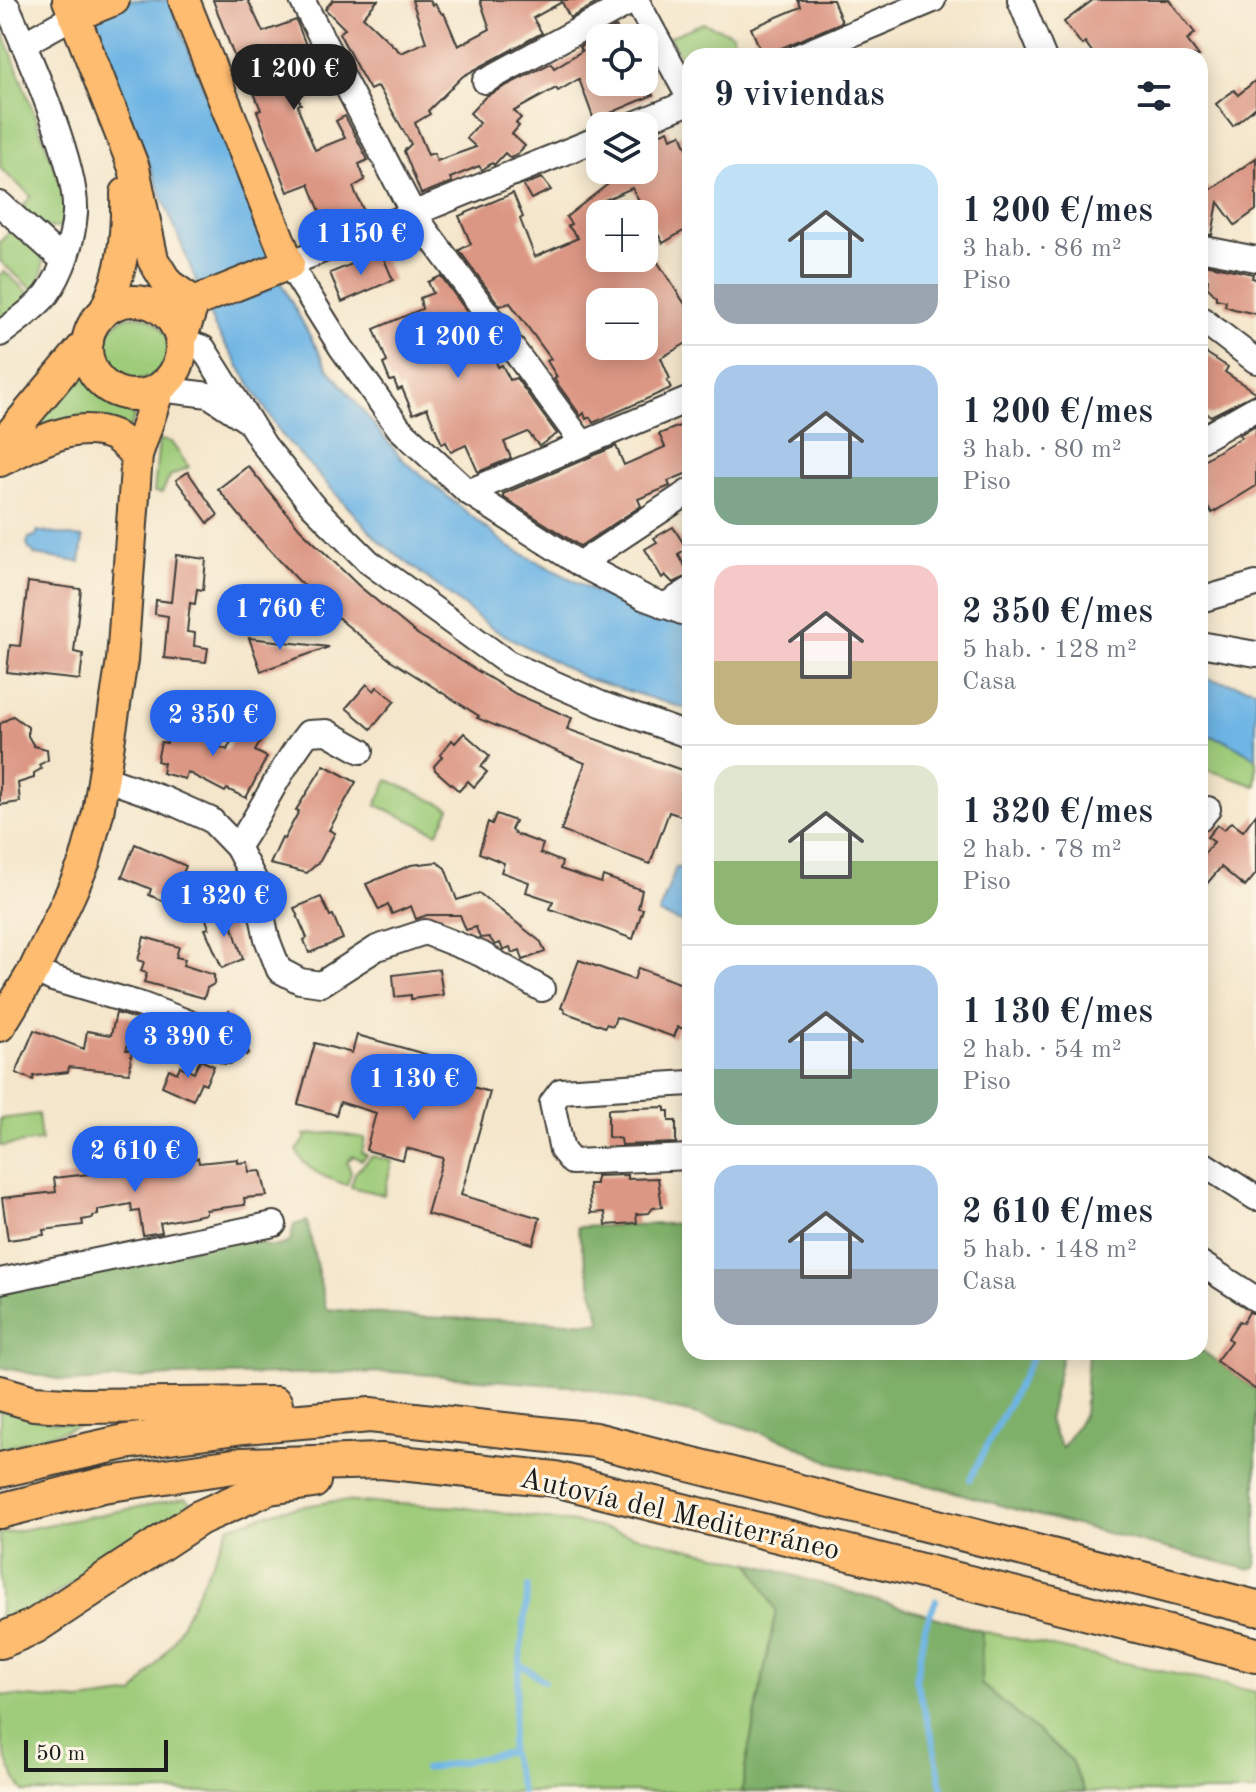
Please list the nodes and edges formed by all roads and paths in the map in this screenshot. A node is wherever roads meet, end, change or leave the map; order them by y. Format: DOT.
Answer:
graph roads {
  1 [pos="184,0"];
  2 [pos="302,0"];
  3 [pos="635,0"];
  4 [pos="933,0"];
  5 [pos="1020,0"];
  6 [pos="0,2"];
  7 [pos="86,7"];
  8 [pos="23,44"];
  9 [pos="818,48"];
  10 [pos="1040,48"];
  11 [pos="485,81"];
  12 [pos="682,85"];
  13 [pos="682,103"];
  14 [pos="658,114"];
  15 [pos="118,127"];
  16 [pos="586,144"];
  17 [pos="0,204"];
  18 [pos="413,213"];
  19 [pos="1208,250"];
  20 [pos="1256,259"];
  21 [pos="64,261"];
  22 [pos="282,266"];
  23 [pos="198,300"];
  24 [pos="105,310"];
  25 [pos="1208,324"];
  26 [pos="0,334"];
  27 [pos="181,340"];
  28 [pos="88,341"];
  29 [pos="1256,361"];
  30 [pos="159,389"];
  31 [pos="682,402"];
  32 [pos="1256,408"];
  33 [pos="250,422"];
  34 [pos="1208,435"];
  35 [pos="583,444"];
  36 [pos="0,446"];
  37 [pos="137,455"];
  38 [pos="0,461"];
  39 [pos="468,492"];
  40 [pos="682,496"];
  41 [pos="580,564"];
  42 [pos="1256,584"];
  43 [pos="682,595"];
  44 [pos="1208,598"];
  45 [pos="664,606"];
  46 [pos="682,612"];
  47 [pos="1208,645"];
  48 [pos="1256,654"];
  49 [pos="682,733"];
  50 [pos="361,751"];
  51 [pos="104,778"];
  52 [pos="237,847"];
  53 [pos="34,970"];
  54 [pos="542,989"];
  55 [pos="0,1026"];
  56 [pos="227,1051"];
  57 [pos="682,1083"];
  58 [pos="682,1157"];
  59 [pos="1208,1167"];
  60 [pos="1256,1198"];
  61 [pos="274,1224"];
  62 [pos="1208,1268"];
  63 [pos="0,1281"];
  64 [pos="1256,1299"];
  65 [pos="0,1393"];
  66 [pos="370,1415"];
  67 [pos="0,1470"];
  68 [pos="670,1506"];
  69 [pos="0,1511"];
  70 [pos="1256,1608"];
  71 [pos="0,1641"];
  72 [pos="1256,1655"];
  1 -- 22 [label="main road"];
  2 -- 18 [label="street"];
  3 -- 11 [label="street"];
  3 -- 12 [label="street"];
  4 -- 9 [label="street"];
  5 -- 10 [label="street"];
  6 -- 8 [label="street"];
  7 -- 8 [label="street"];
  7 -- 15 [label="main road"];
  8 -- 21 [label="street"];
  13 -- 14 [label="street"];
  15 -- 23 [label="main road"];
  15 -- 24 [label="main road"];
  16 -- 18 [label="street"];
  17 -- 21 [label="street"];
  18 -- 22 [label="street"];
  18 -- 35 [label="street"];
  19 -- 20 [label="street"];
  21 -- 26 [label="street"];
  22 -- 23 [label="main road"];
  22 -- 39 [label="street"];
  23 -- 27 [label="main road"];
  24 -- 27 [label="main road"];
  24 -- 28 [label="main road"];
  25 -- 29 [label="street"];
  27 -- 30 [label="main road"];
  27 -- 33 [label="street"];
  28 -- 30 [label="main road"];
  28 -- 36 [label="main road"];
  30 -- 33 [label="street"];
  30 -- 37 [label="main road"];
  31 -- 35 [label="street"];
  32 -- 34 [label="street"];
  33 -- 49 [label="street"];
  35 -- 39 [label="street"];
  37 -- 38 [label="main road"];
  37 -- 51 [label="main road"];
  39 -- 41 [label="street"];
  40 -- 41 [label="street"];
  41 -- 45 [label="street"];
  42 -- 44 [label="street"];
  43 -- 45 [label="street"];
  45 -- 46 [label="street"];
  47 -- 48 [label="street"];
  50 -- 52 [label="street"];
  51 -- 52 [label="street"];
  51 -- 53 [label="main road"];
  52 -- 54 [label="street"];
  53 -- 55 [label="main road"];
  53 -- 56 [label="street"];
  57 -- 58 [label="street"];
  59 -- 60 [label="street"];
  61 -- 63 [label="street"];
  62 -- 64 [label="street"];
  65 -- 66 [label="highway"];
  66 -- 67 [label="highway, Autovía del Mediterráneo"];
  66 -- 70 [label="highway, Autovía del Mediterráneo"];
  68 -- 69 [label="highway, Autovía del Mediterráneo"];
  68 -- 71 [label="highway"];
  68 -- 72 [label="highway, Autovía del Mediterráneo"];
}
